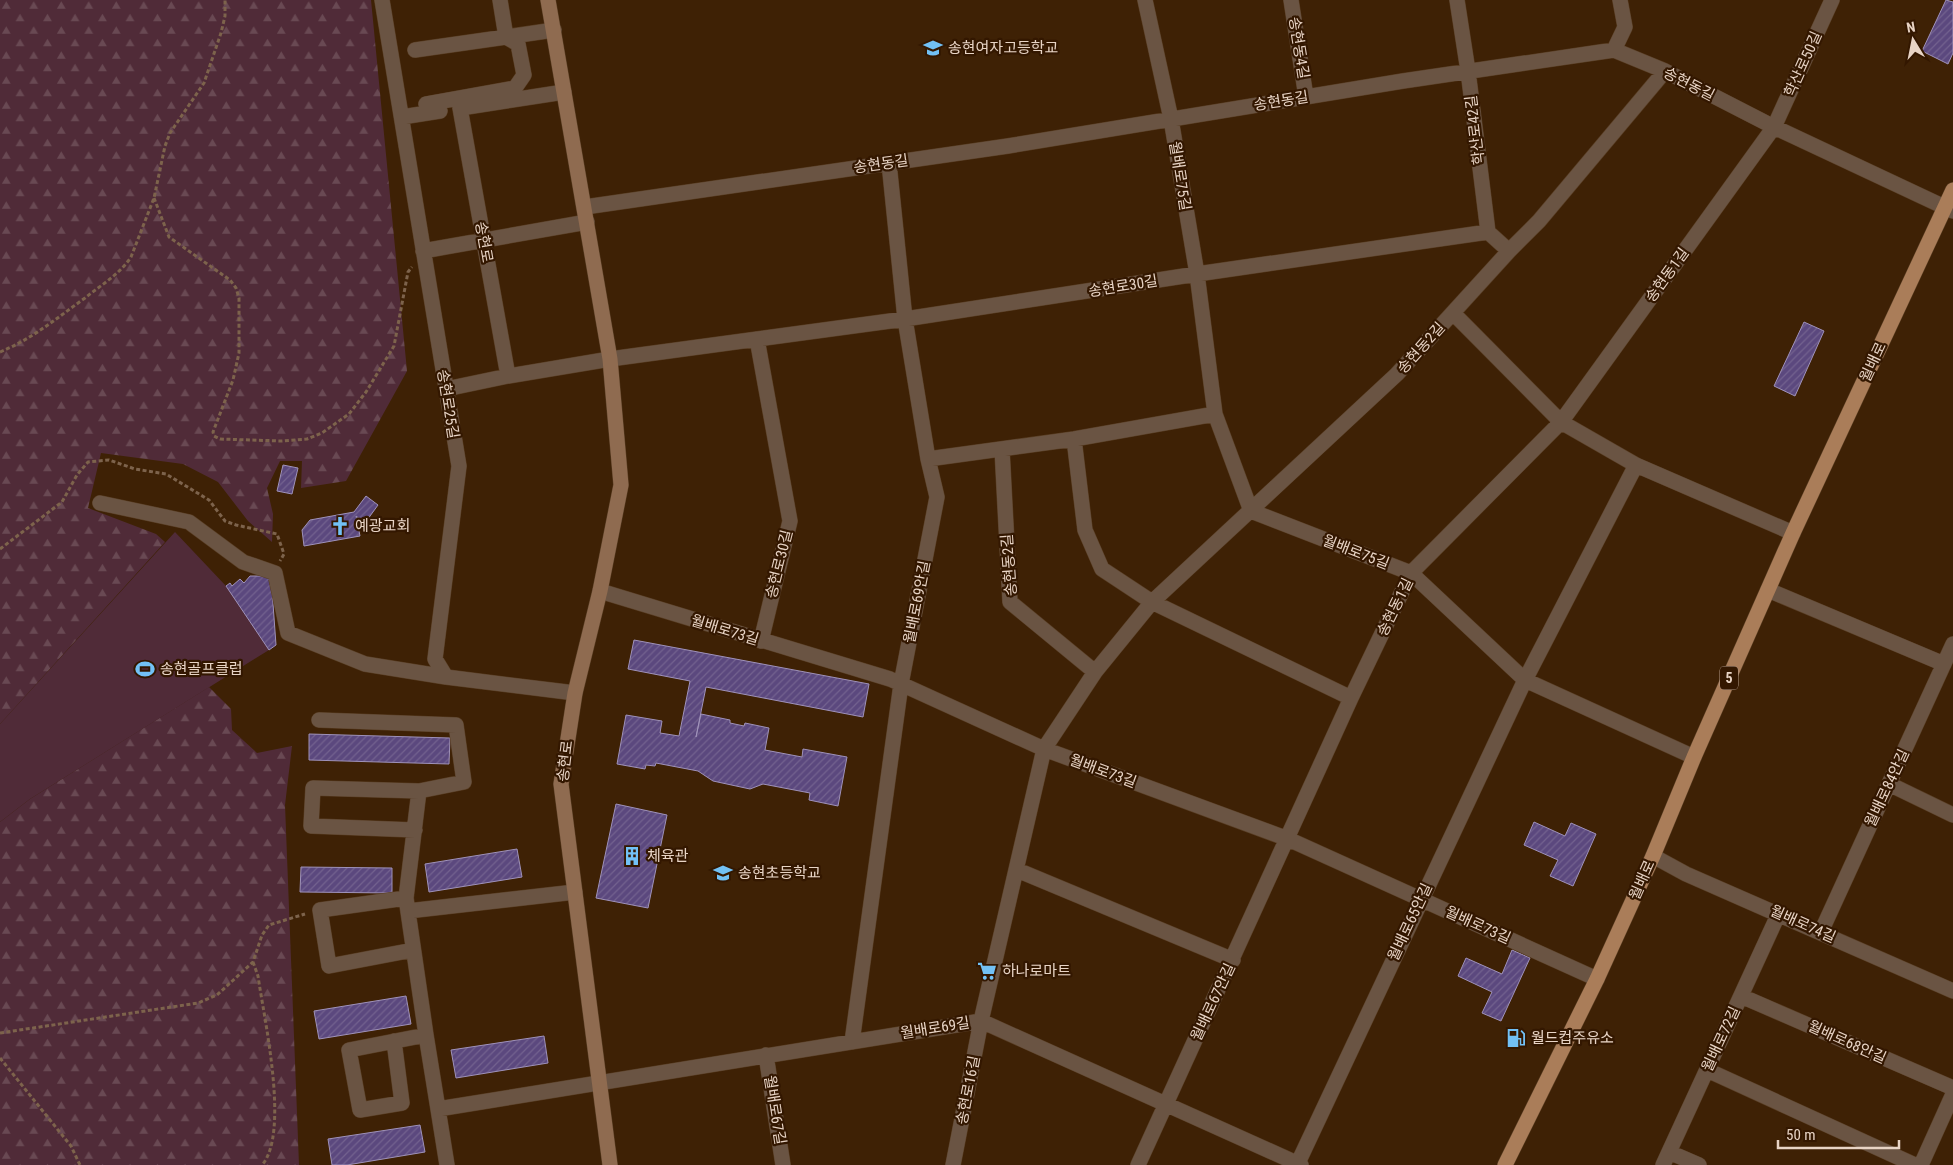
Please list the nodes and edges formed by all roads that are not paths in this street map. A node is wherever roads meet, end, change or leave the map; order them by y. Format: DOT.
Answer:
graph roads {
  1 [pos="382,0"];
  2 [pos="500,0"];
  3 [pos="548,0"];
  4 [pos="1145,0"];
  5 [pos="1291,0"];
  6 [pos="1457,0"];
  7 [pos="1620,0"];
  8 [pos="1832,0"];
  9 [pos="554,30"];
  10 [pos="506,38"];
  11 [pos="415,50"];
  12 [pos="1614,50"];
  13 [pos="1468,71"];
  14 [pos="1665,71"];
  15 [pos="564,92"];
  16 [pos="1306,97"];
  17 [pos="426,104"];
  18 [pos="460,108"];
  19 [pos="402,117"];
  20 [pos="1172,119"];
  21 [pos="1774,127"];
  22 [pos="889,163"];
  23 [pos="1953,190"];
  24 [pos="1949,209"];
  25 [pos="586,215"];
  26 [pos="1488,232"];
  27 [pos="484,240"];
  28 [pos="423,251"];
  29 [pos="1509,251"];
  30 [pos="1197,274"];
  31 [pos="1453,313"];
  32 [pos="905,320"];
  33 [pos="757,339"];
  34 [pos="610,359"];
  35 [pos="508,376"];
  36 [pos="446,389"];
  37 [pos="1215,414"];
  38 [pos="1561,422"];
  39 [pos="1074,439"];
  40 [pos="1002,449"];
  41 [pos="928,459"];
  42 [pos="1636,465"];
  43 [pos="100,503"];
  44 [pos="1251,511"];
  45 [pos="1793,534"];
  46 [pos="1411,573"];
  47 [pos="1768,590"];
  48 [pos="600,591"];
  49 [pos="1152,602"];
  50 [pos="761,640"];
  51 [pos="1953,644"];
  52 [pos="1944,664"];
  53 [pos="1095,672"];
  54 [pos="446,678"];
  55 [pos="1525,680"];
  56 [pos="901,684"];
  57 [pos="575,693"];
  58 [pos="1351,698"];
  59 [pos="319,720"];
  60 [pos="1044,750"];
  61 [pos="1694,757"];
  62 [pos="1889,784"];
  63 [pos="419,791"];
  64 [pos="1953,814"];
  65 [pos="414,830"];
  66 [pos="1288,839"];
  67 [pos="1653,856"];
  68 [pos="1017,870"];
  69 [pos="574,892"];
  70 [pos="1420,900"];
  71 [pos="407,905"];
  72 [pos="1779,913"];
  73 [pos="1821,932"];
  74 [pos="413,950"];
  75 [pos="1233,960"];
  76 [pos="1597,979"];
  77 [pos="1953,991"];
  78 [pos="1741,996"];
  79 [pos="982,1021"];
  80 [pos="426,1035"];
  81 [pos="394,1041"];
  82 [pos="852,1042"];
  83 [pos="766,1055"];
  84 [pos="1707,1070"];
  85 [pos="601,1082"];
  86 [pos="1953,1088"];
  87 [pos="1953,1094"];
  88 [pos="1166,1104"];
  89 [pos="438,1109"];
  90 [pos="1666,1158"];
  91 [pos="1299,1164"];
  92 [pos="446,1165"];
  93 [pos="610,1165"];
  94 [pos="783,1165"];
  95 [pos="953,1165"];
  96 [pos="1138,1165"];
  97 [pos="1505,1165"];
  98 [pos="1700,1165"];
  99 [pos="1915,1165"];
  100 [pos="1921,1165"];
  1 -- 19 [label="street, 송현로25길"];
  2 -- 10 [label="street"];
  3 -- 9 [label="main road, 송현로"];
  4 -- 20 [label="street, 월배로75길"];
  5 -- 16 [label="street, 송현동4길"];
  6 -- 13 [label="street, 학산로42길"];
  7 -- 12 [label="street"];
  8 -- 21 [label="street, 학산로50길"];
  9 -- 10 [label="street"];
  9 -- 15 [label="main road, 송현로"];
  10 -- 11 [label="street"];
  10 -- 17 [label="street"];
  12 -- 13 [label="street, 송현동길"];
  12 -- 14 [label="street, 송현동길"];
  13 -- 16 [label="street, 송현동길"];
  13 -- 26 [label="street, 학산로42길"];
  14 -- 21 [label="street, 송현동길"];
  14 -- 29 [label="street, 송현동2길"];
  15 -- 18 [label="street"];
  15 -- 25 [label="main road, 송현로"];
  16 -- 20 [label="street, 송현동길"];
  18 -- 19 [label="street"];
  18 -- 27 [label="street, 송현로"];
  19 -- 28 [label="street, 송현로25길"];
  20 -- 22 [label="street, 송현동길"];
  20 -- 30 [label="street, 월배로75길"];
  21 -- 24 [label="street, 송현동길"];
  21 -- 38 [label="street, 송현동1길"];
  22 -- 25 [label="street, 송현동길"];
  22 -- 32 [label="street, 월배로69안길"];
  23 -- 24 [label="main road, 월배로 / 5"];
  24 -- 45 [label="main road, 월배로 / 5"];
  25 -- 27 [label="street, 송현동길"];
  25 -- 34 [label="main road, 송현로"];
  26 -- 29 [label="street"];
  26 -- 30 [label="street, 송현로30길"];
  27 -- 28 [label="street, 송현동길"];
  27 -- 35 [label="street, 송현로"];
  28 -- 36 [label="street, 송현로25길"];
  29 -- 31 [label="street, 송현동2길"];
  30 -- 32 [label="street, 송현로30길"];
  30 -- 37 [label="street, 월배로75길"];
  31 -- 38 [label="street"];
  31 -- 44 [label="street, 송현동2길"];
  32 -- 33 [label="street, 송현로30길"];
  32 -- 41 [label="street, 월배로69안길"];
  33 -- 34 [label="street, 송현로30길"];
  33 -- 50 [label="street, 송현로30길"];
  34 -- 35 [label="street"];
  34 -- 48 [label="main road, 송현로"];
  35 -- 36 [label="street"];
  36 -- 54 [label="street, 송현로25길"];
  37 -- 39 [label="street"];
  37 -- 44 [label="street, 월배로75길"];
  38 -- 42 [label="street"];
  38 -- 46 [label="street, 송현동1길"];
  39 -- 40 [label="street"];
  39 -- 49 [label="street"];
  40 -- 41 [label="street"];
  40 -- 53 [label="street, 송현동2길"];
  41 -- 56 [label="street, 월배로69안길"];
  42 -- 45 [label="street"];
  42 -- 55 [label="street"];
  43 -- 54 [label="street"];
  44 -- 46 [label="street, 월배로75길"];
  44 -- 49 [label="street, 송현동2길"];
  45 -- 47 [label="main road, 월배로 / 5"];
  46 -- 55 [label="street, 월배로75길"];
  46 -- 58 [label="street, 송현동1길"];
  47 -- 52 [label="street"];
  47 -- 61 [label="main road, 월배로 / 5"];
  48 -- 50 [label="street, 월배로73길"];
  48 -- 57 [label="main road, 송현로"];
  49 -- 53 [label="street, 송현동2길"];
  49 -- 58 [label="street"];
  50 -- 56 [label="street, 월배로73길"];
  51 -- 52 [label="street, 월배로84안길"];
  52 -- 62 [label="street, 월배로84안길"];
  53 -- 60 [label="street, 송현동2길"];
  54 -- 57 [label="street"];
  55 -- 61 [label="street, 월배로75길"];
  55 -- 70 [label="street, 월배로65안길"];
  56 -- 60 [label="street, 월배로73길"];
  56 -- 82 [label="street, 월배로69안길"];
  57 -- 69 [label="main road, 송현로"];
  58 -- 66 [label="street, 송현동1길"];
  59 -- 63 [label="street"];
  60 -- 66 [label="street, 월배로73길"];
  60 -- 68 [label="street, 송현로16길"];
  61 -- 67 [label="main road, 월배로 / 5"];
  62 -- 64 [label="street"];
  62 -- 73 [label="street, 월배로84안길"];
  63 -- 65 [label="street"];
  63 -- 65 [label="street"];
  65 -- 71 [label="street"];
  66 -- 70 [label="street, 월배로73길"];
  66 -- 75 [label="street, 월배로67안길"];
  67 -- 72 [label="street, 월배로74길"];
  67 -- 76 [label="main road, 월배로 / 5"];
  68 -- 75 [label="street"];
  68 -- 79 [label="street, 송현로16길"];
  69 -- 71 [label="street"];
  69 -- 85 [label="main road, 송현로"];
  70 -- 76 [label="street, 월배로73길"];
  70 -- 91 [label="street, 월배로65안길"];
  71 -- 74 [label="street"];
  71 -- 74 [label="street"];
  72 -- 73 [label="street, 월배로74길"];
  72 -- 78 [label="street, 월배로72길"];
  73 -- 77 [label="street, 월배로74길"];
  74 -- 80 [label="street"];
  75 -- 88 [label="street, 월배로67안길"];
  76 -- 97 [label="main road, 월배로 / 5"];
  78 -- 84 [label="street, 월배로72길"];
  78 -- 86 [label="street, 월배로68안길"];
  79 -- 82 [label="street, 월배로69길"];
  79 -- 88 [label="street, 월배로69길"];
  79 -- 95 [label="street, 송현로16길"];
  80 -- 81 [label="street"];
  80 -- 89 [label="street"];
  81 -- 81 [label="street"];
  82 -- 83 [label="street, 월배로69길"];
  83 -- 85 [label="street, 월배로69길"];
  83 -- 94 [label="street, 월배로67길"];
  84 -- 90 [label="street, 월배로72길"];
  84 -- 99 [label="street"];
  85 -- 89 [label="street, 월배로69길"];
  85 -- 93 [label="main road, 송현로"];
  87 -- 100 [label="street"];
  88 -- 91 [label="street, 월배로69길"];
  88 -- 96 [label="street, 월배로67안길"];
  89 -- 92 [label="street"];
  90 -- 98 [label="street"];
}
